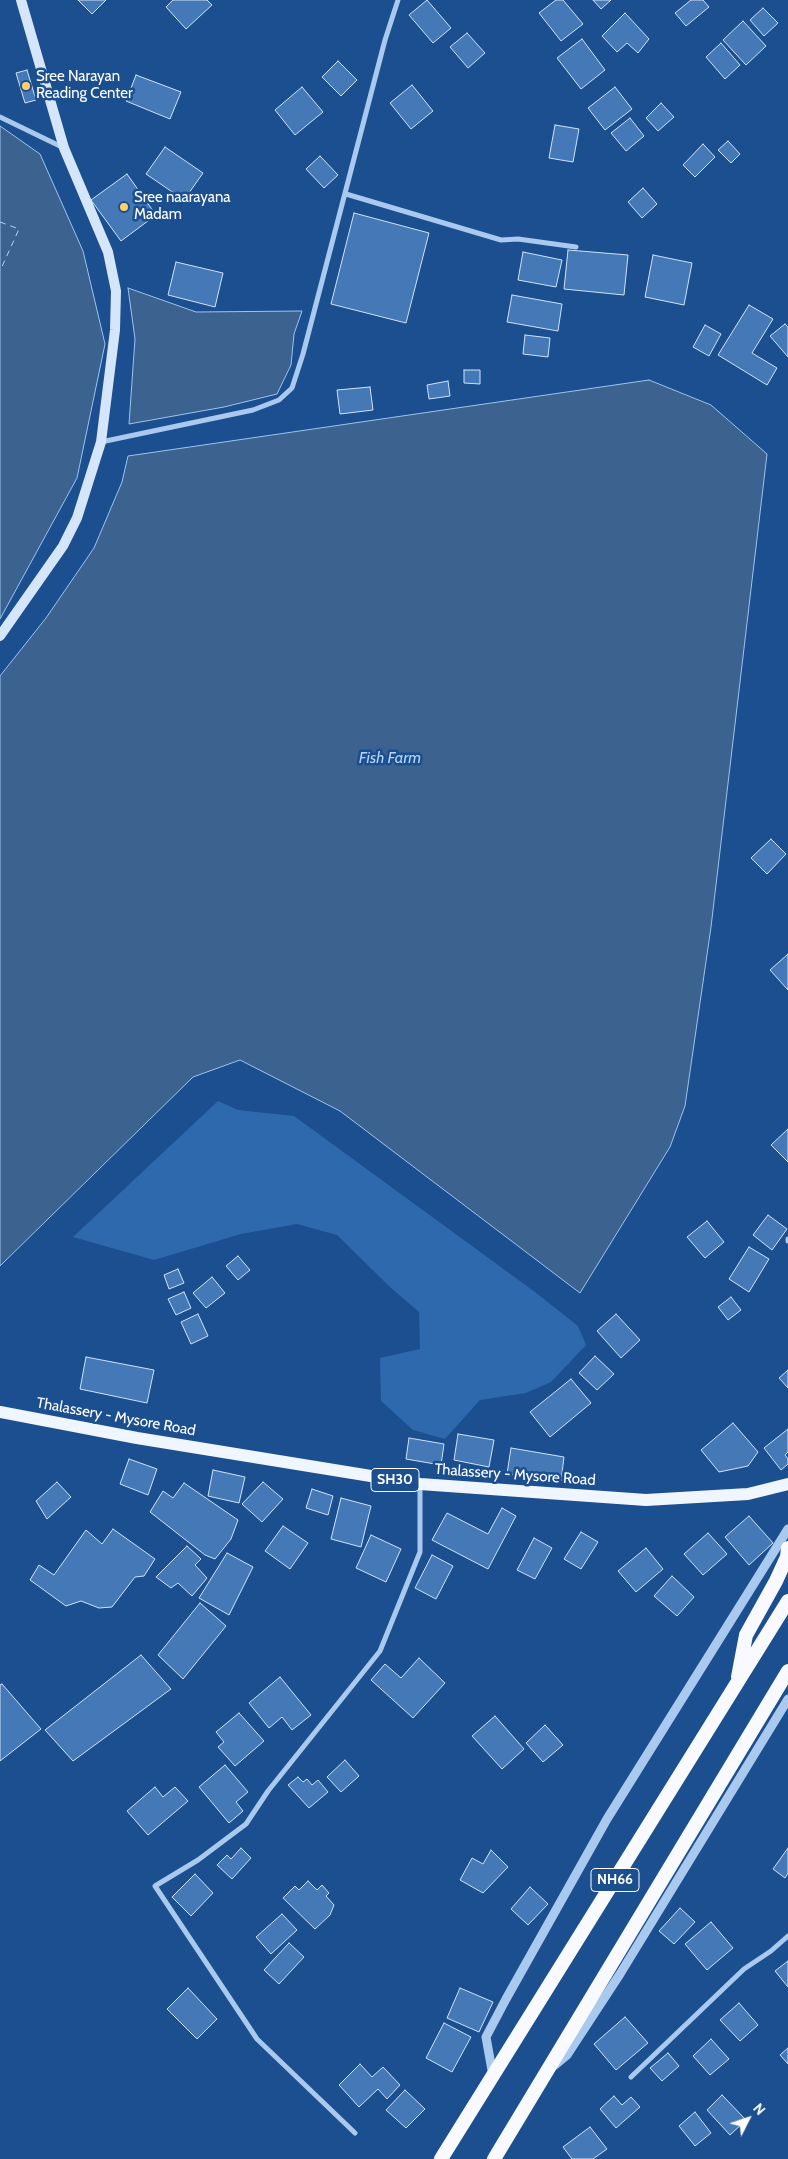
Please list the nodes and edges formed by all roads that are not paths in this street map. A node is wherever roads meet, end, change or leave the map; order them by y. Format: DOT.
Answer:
graph roads {
  1 [pos="21,0"];
  2 [pos="398,0"];
  3 [pos="0,117"];
  4 [pos="64,148"];
  5 [pos="346,194"];
  6 [pos="576,247"];
  7 [pos="101,442"];
  8 [pos="0,636"];
  9 [pos="2,1412"];
  10 [pos="420,1484"];
  11 [pos="788,1484"];
  12 [pos="788,1529"];
  13 [pos="788,1548"];
  14 [pos="788,1601"];
  15 [pos="788,1671"];
  16 [pos="736,1685"];
  17 [pos="788,1699"];
  18 [pos="788,1936"];
  19 [pos="544,2074"];
  20 [pos="493,2076"];
  21 [pos="631,2077"];
  22 [pos="355,2134"];
  23 [pos="441,2159"];
  24 [pos="494,2159"];
  1 -- 4 [label="main road"];
  2 -- 5 [label="street"];
  3 -- 4 [label="street"];
  4 -- 7 [label="main road"];
  5 -- 6 [label="street"];
  5 -- 7 [label="street"];
  7 -- 8 [label="main road"];
  9 -- 10 [label="main road, Thalassery - Mysore Road / SH30"];
  10 -- 11 [label="main road, Thalassery - Mysore Road / SH30"];
  10 -- 22 [label="street"];
  12 -- 20 [label="street"];
  13 -- 16 [label="highway"];
  14 -- 16 [label="highway, NH66"];
  15 -- 19 [label="highway, NH66"];
  16 -- 20 [label="highway, NH66"];
  17 -- 19 [label="street"];
  18 -- 21 [label="street"];
  19 -- 24 [label="highway, NH66"];
  20 -- 23 [label="highway, NH66"];
}
